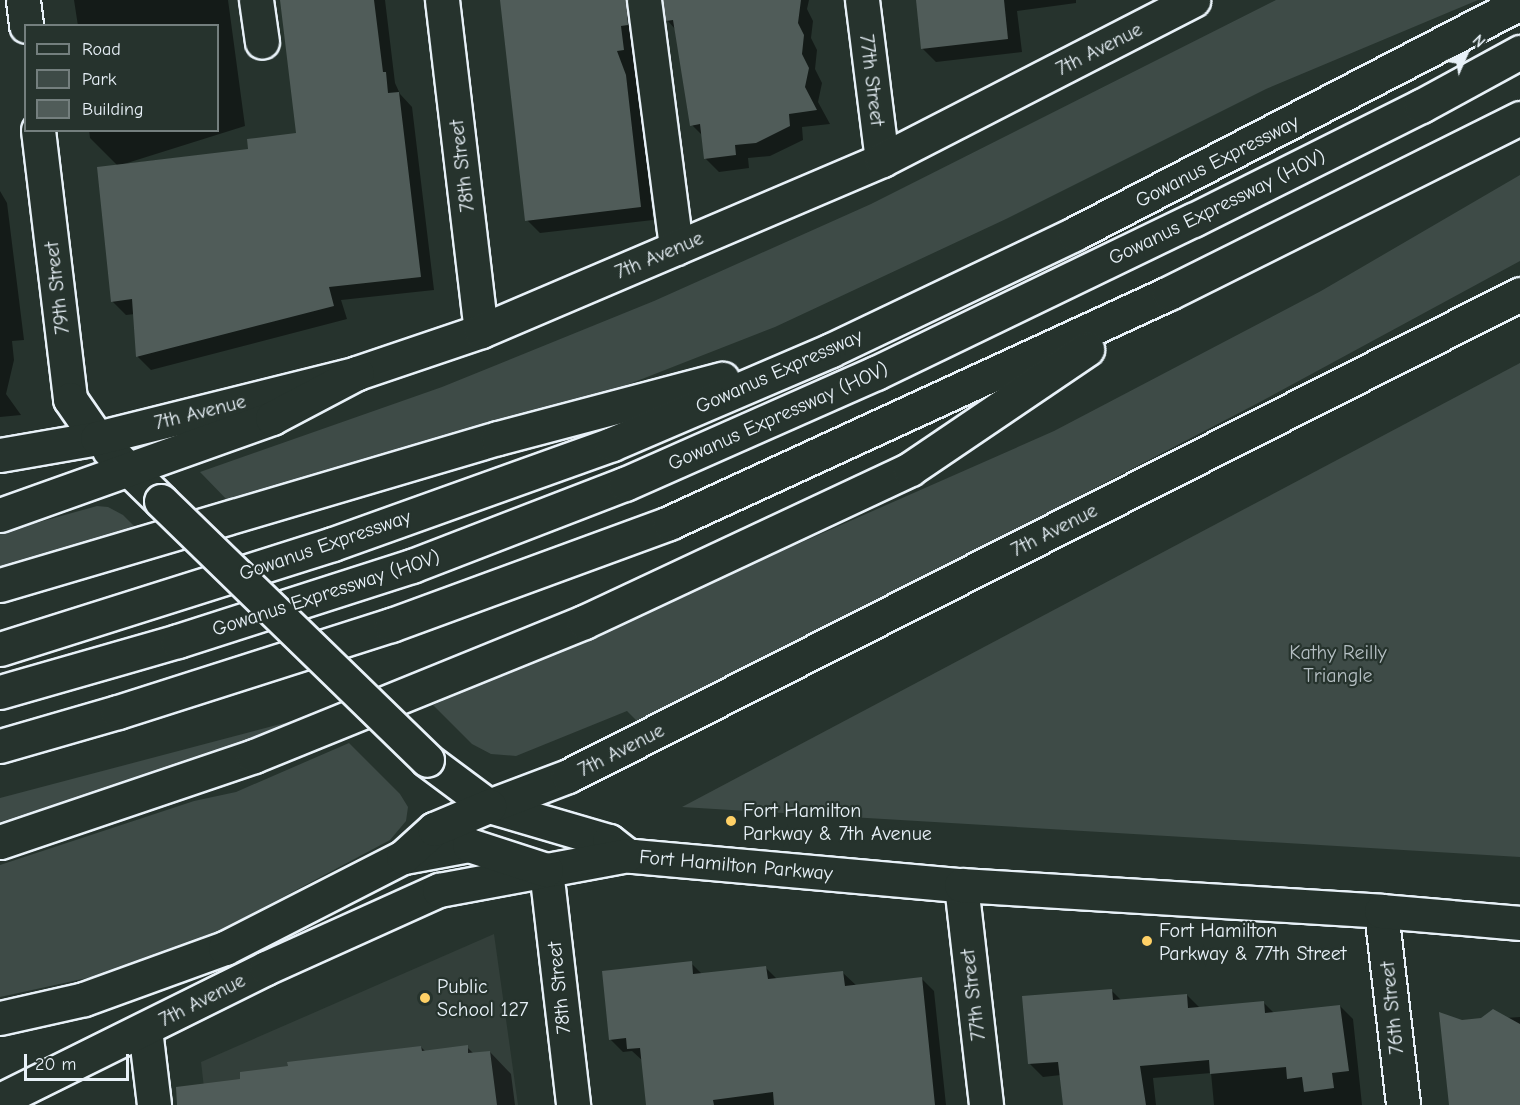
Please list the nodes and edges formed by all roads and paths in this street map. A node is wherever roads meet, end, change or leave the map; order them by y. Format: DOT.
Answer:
graph roads {
  1 [pos="23,0"];
  2 [pos="256,0"];
  3 [pos="442,0"];
  4 [pos="644,0"];
  5 [pos="862,0"];
  6 [pos="1193,0"];
  7 [pos="1520,3"];
  8 [pos="26,24"];
  9 [pos="262,42"];
  10 [pos="1520,52"];
  11 [pos="1520,118"];
  12 [pos="38,132"];
  13 [pos="882,160"];
  14 [pos="676,248"];
  15 [pos="1169,293"];
  16 [pos="1520,294"];
  17 [pos="481,331"];
  18 [pos="831,350"];
  19 [pos="357,373"];
  20 [pos="97,438"];
  21 [pos="0,455"];
  22 [pos="127,468"];
  23 [pos="0,515"];
  24 [pos="0,585"];
  25 [pos="0,649"];
  26 [pos="0,692"];
  27 [pos="0,746"];
  28 [pos="489,806"];
  29 [pos="0,842"];
  30 [pos="627,855"];
  31 [pos="403,857"];
  32 [pos="546,870"];
  33 [pos="961,885"];
  34 [pos="1381,911"];
  35 [pos="1520,923"];
  36 [pos="0,1018"];
  37 [pos="145,1029"];
  38 [pos="0,1100"];
  39 [pos="154,1105"];
  40 [pos="573,1105"];
  41 [pos="986,1105"];
  42 [pos="1403,1105"];
  1 -- 8 [label="main road"];
  2 -- 9 [label="main road"];
  3 -- 17 [label="main road, 78th Street"];
  4 -- 14 [label="main road"];
  5 -- 13 [label="main road, 77th Street"];
  6 -- 13 [label="main road, 7th Avenue"];
  7 -- 18 [label="main road, Gowanus Expressway"];
  10 -- 26 [label="main road, Gowanus Expressway (HOV)"];
  11 -- 15 [label="main road"];
  12 -- 20 [label="main road, 79th Street"];
  13 -- 14 [label="main road, 7th Avenue"];
  14 -- 17 [label="main road, 7th Avenue"];
  15 -- 27 [label="main road"];
  15 -- 29 [label="main road"];
  16 -- 28 [label="main road, 7th Avenue"];
  17 -- 19 [label="main road, 7th Avenue"];
  18 -- 24 [label="main road"];
  18 -- 25 [label="main road, Gowanus Expressway"];
  19 -- 20 [label="main road, 7th Avenue"];
  19 -- 22 [label="main road"];
  20 -- 21 [label="main road"];
  20 -- 22 [label="main road, Fort Hamilton Parkway"];
  22 -- 23 [label="main road"];
  22 -- 28 [label="main road, Fort Hamilton Parkway, bridge"];
  28 -- 30 [label="main road, Fort Hamilton Parkway"];
  28 -- 31 [label="main road, 7th Avenue"];
  30 -- 32 [label="main road, 7th Avenue"];
  30 -- 33 [label="main road, Fort Hamilton Parkway"];
  31 -- 32 [label="main road"];
  31 -- 36 [label="main road"];
  32 -- 37 [label="main road, 7th Avenue"];
  32 -- 40 [label="main road, 78th Street"];
  33 -- 34 [label="main road, Fort Hamilton Parkway"];
  33 -- 41 [label="main road, 77th Street"];
  34 -- 35 [label="main road, Fort Hamilton Parkway"];
  34 -- 42 [label="main road, 76th Street"];
  37 -- 38 [label="main road, 7th Avenue"];
  37 -- 39 [label="main road"];
}
